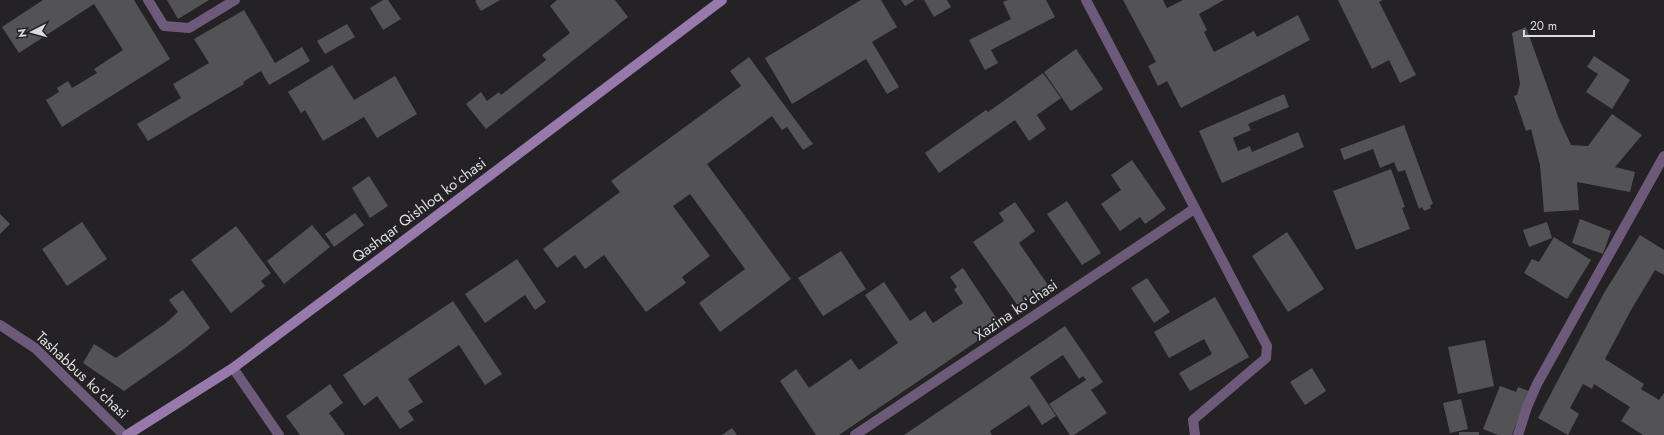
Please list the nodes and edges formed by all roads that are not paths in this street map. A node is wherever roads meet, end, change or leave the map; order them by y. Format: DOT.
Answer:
graph roads {
  1 [pos="148,0"];
  2 [pos="235,0"];
  3 [pos="722,0"];
  4 [pos="1086,0"];
  5 [pos="1664,156"];
  6 [pos="1194,209"];
  7 [pos="0,325"];
  8 [pos="233,368"];
  9 [pos="124,435"];
  10 [pos="127,435"];
  11 [pos="279,435"];
  12 [pos="855,435"];
  13 [pos="1196,435"];
  14 [pos="1518,435"];
  1 -- 2 [label="street"];
  3 -- 8 [label="main road, Qashqar Qishloq koʻchasi"];
  4 -- 6 [label="street"];
  5 -- 14 [label="street"];
  6 -- 12 [label="street, Xazina koʻchasi"];
  6 -- 13 [label="street"];
  7 -- 9 [label="street, Tashabbus koʻchasi"];
  8 -- 10 [label="main road, Qashqar Qishloq koʻchasi"];
  8 -- 11 [label="street"];
}
